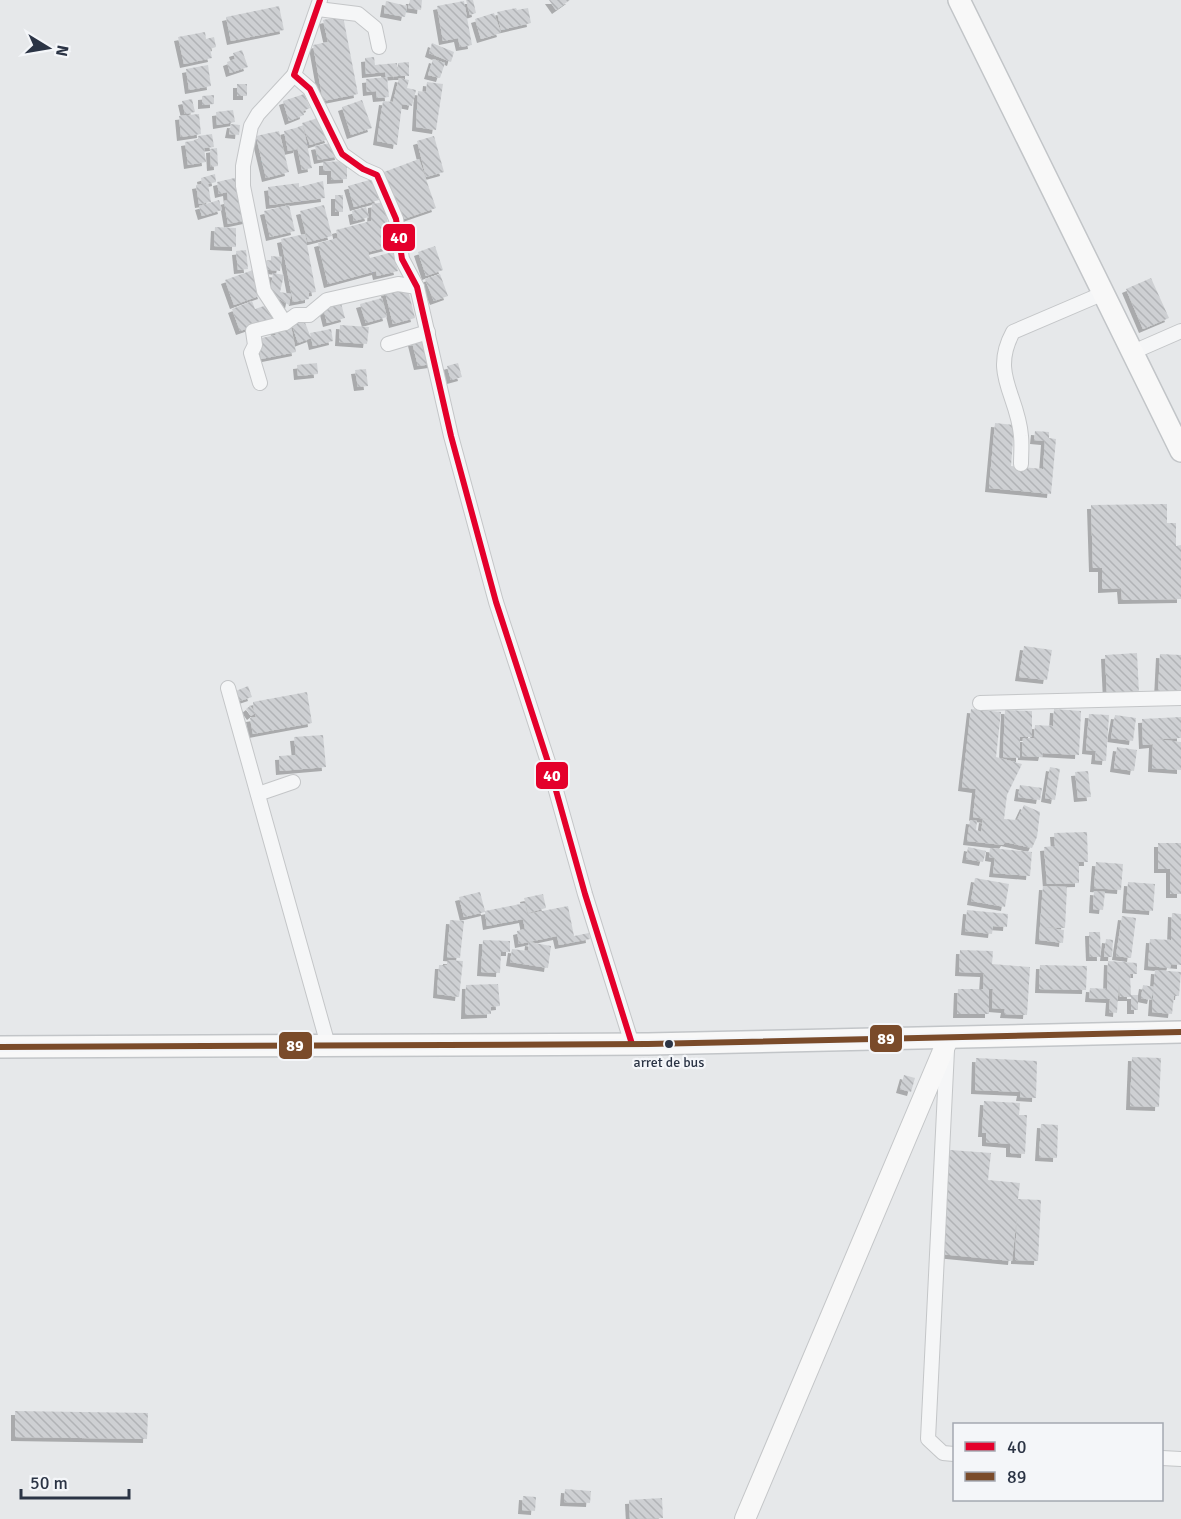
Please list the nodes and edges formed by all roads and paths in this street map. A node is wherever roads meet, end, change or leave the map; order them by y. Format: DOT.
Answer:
graph roads {
  1 [pos="959,0"];
  2 [pos="319,5"];
  3 [pos="379,47"];
  4 [pos="294,75"];
  5 [pos="417,287"];
  6 [pos="1104,293"];
  7 [pos="285,323"];
  8 [pos="1181,331"];
  9 [pos="428,332"];
  10 [pos="388,344"];
  11 [pos="1133,352"];
  12 [pos="260,383"];
  13 [pos="1181,451"];
  14 [pos="1021,464"];
  15 [pos="228,688"];
  16 [pos="1181,698"];
  17 [pos="980,702"];
  18 [pos="293,782"];
  19 [pos="258,794"];
  20 [pos="1181,1032"];
  21 [pos="948,1039"];
  22 [pos="632,1044"];
  23 [pos="328,1045"];
  24 [pos="0,1047"];
  25 [pos="953,1454"];
  26 [pos="1163,1458"];
  27 [pos="1181,1459"];
  28 [pos="745,1519"];
  1 -- 6 [label="main road"];
  2 -- 3 [label="street"];
  2 -- 4 [label="street"];
  4 -- 5 [label="street"];
  4 -- 7 [label="street"];
  5 -- 7 [label="street"];
  5 -- 9 [label="street"];
  6 -- 11 [label="main road"];
  6 -- 14 [label="street"];
  7 -- 12 [label="street"];
  8 -- 11 [label="street"];
  9 -- 10 [label="street"];
  9 -- 22 [label="street"];
  11 -- 13 [label="main road"];
  15 -- 19 [label="street"];
  16 -- 17 [label="street"];
  18 -- 19 [label="street"];
  19 -- 23 [label="street"];
  20 -- 21 [label="main road"];
  21 -- 22 [label="main road"];
  21 -- 25 [label="street"];
  21 -- 28 [label="main road"];
  22 -- 23 [label="main road"];
  23 -- 24 [label="main road"];
  26 -- 27 [label="street"];
}
